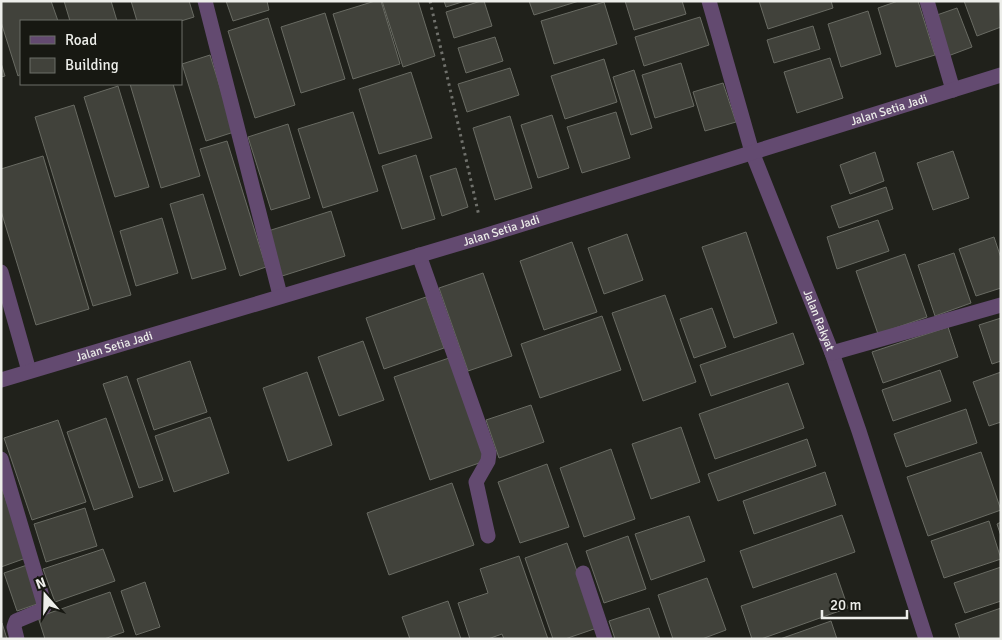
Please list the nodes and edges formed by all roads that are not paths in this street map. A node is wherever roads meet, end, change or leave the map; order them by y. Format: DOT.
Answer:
graph roads {
  1 [pos="204,1"];
  2 [pos="709,1"];
  3 [pos="927,1"];
  4 [pos="1001,75"];
  5 [pos="953,90"];
  6 [pos="752,152"];
  7 [pos="418,255"];
  8 [pos="1,272"];
  9 [pos="280,296"];
  10 [pos="1001,305"];
  11 [pos="832,353"];
  12 [pos="29,372"];
  13 [pos="1,380"];
  14 [pos="1,459"];
  15 [pos="488,536"];
  16 [pos="583,573"];
  17 [pos="17,639"];
  18 [pos="605,639"];
  19 [pos="926,639"];
  1 -- 9 [label="street"];
  2 -- 6 [label="street, Jalan Rakyat"];
  3 -- 5 [label="street"];
  4 -- 5 [label="street, Jalan Setia Jadi"];
  5 -- 6 [label="street, Jalan Setia Jadi"];
  6 -- 7 [label="street, Jalan Setia Jadi"];
  6 -- 11 [label="street, Jalan Rakyat"];
  7 -- 9 [label="street, Jalan Setia Jadi"];
  7 -- 15 [label="street"];
  8 -- 12 [label="street"];
  9 -- 12 [label="street, Jalan Setia Jadi"];
  10 -- 11 [label="street"];
  11 -- 19 [label="street, Jalan Rakyat"];
  12 -- 13 [label="street, Jalan Setia Jadi"];
  14 -- 17 [label="street"];
  16 -- 18 [label="street"];
}
